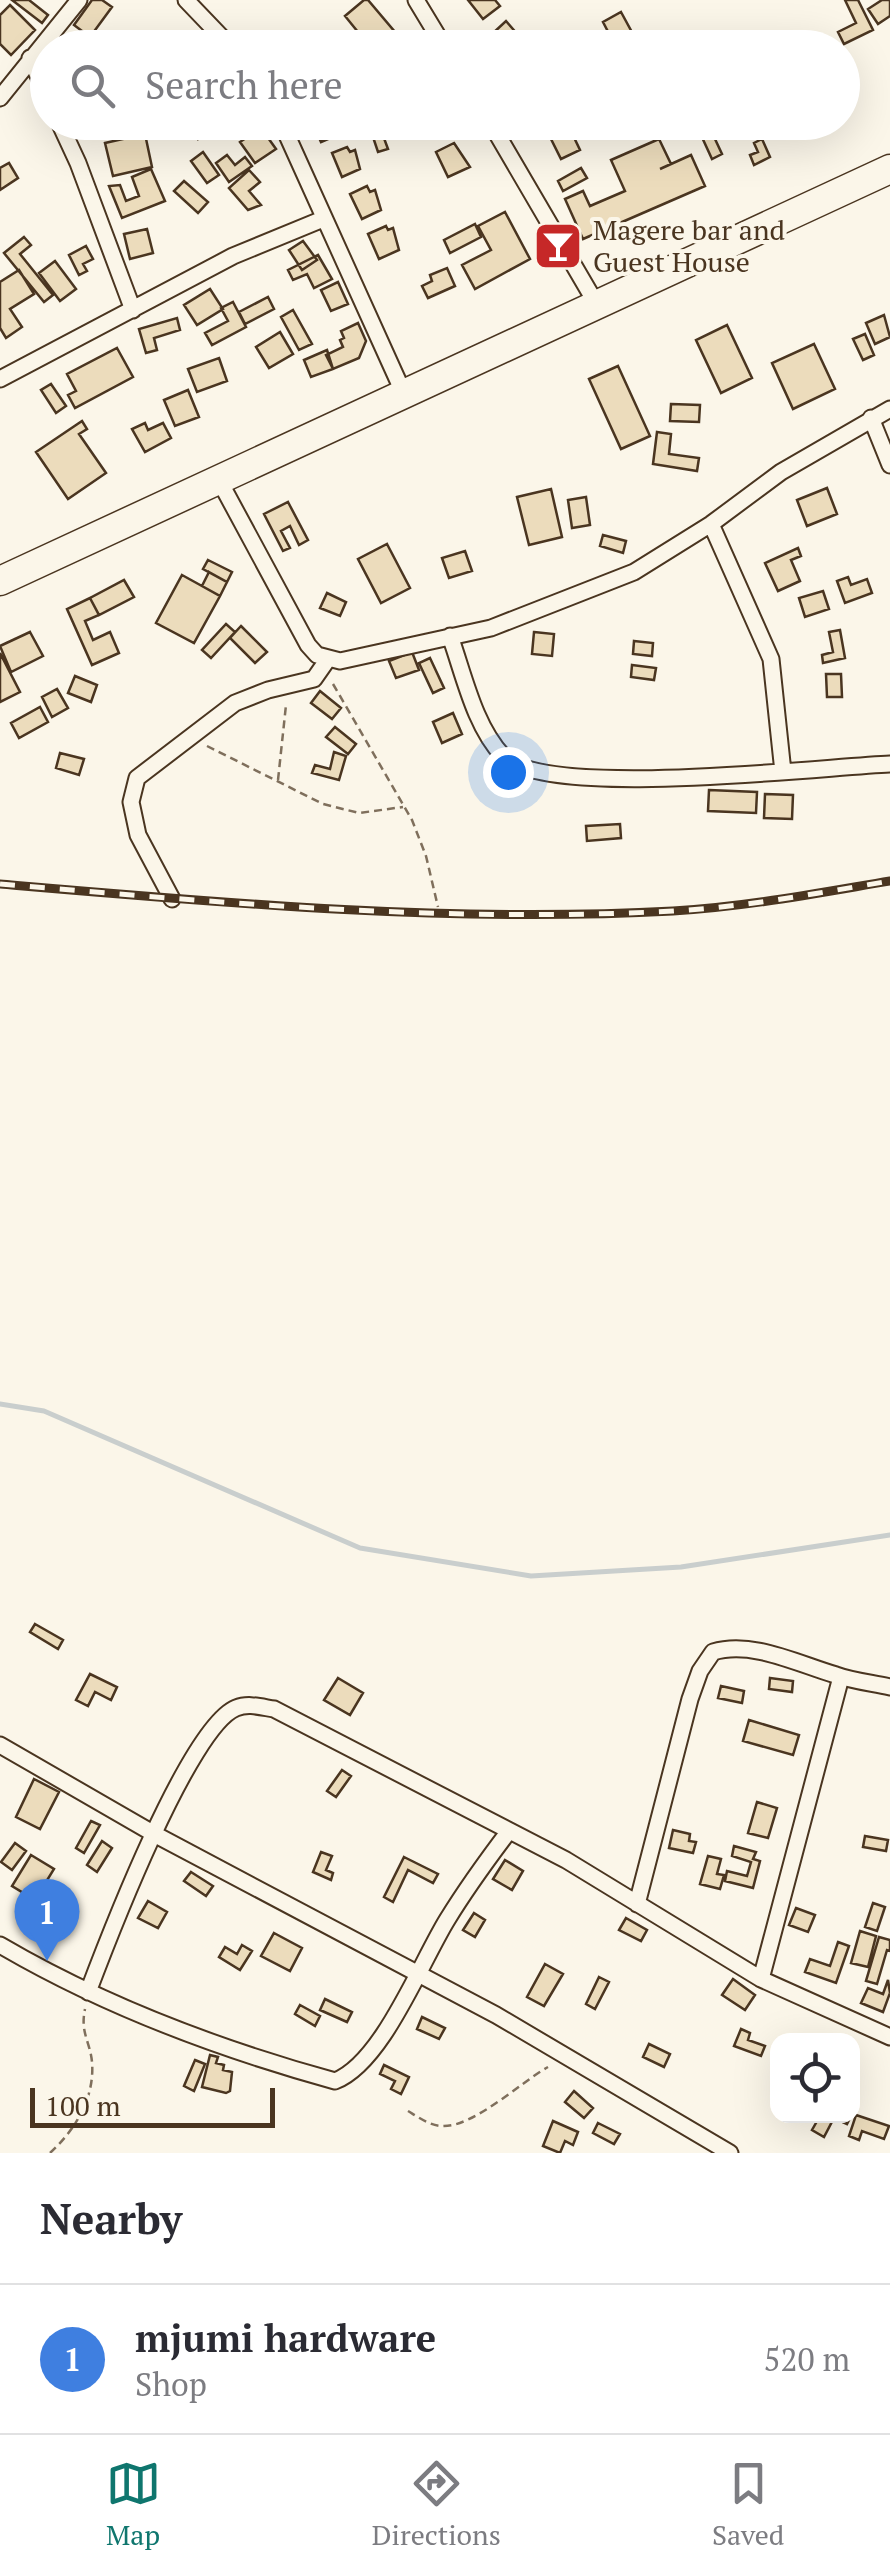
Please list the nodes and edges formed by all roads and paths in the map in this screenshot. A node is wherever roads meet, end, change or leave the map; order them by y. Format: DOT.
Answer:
graph roads {
  1 [pos="79,0"];
  2 [pos="186,0"];
  3 [pos="416,0"];
  4 [pos="54,30"];
  5 [pos="215,30"];
  6 [pos="435,30"];
  7 [pos="30,58"];
  8 [pos="0,98"];
  9 [pos="67,140"];
  10 [pos="289,140"];
  11 [pos="501,140"];
  12 [pos="890,169"];
  13 [pos="322,220"];
  14 [pos="597,305"];
  15 [pos="132,310"];
  16 [pos="0,379"];
  17 [pos="404,394"];
  18 [pos="890,408"];
  19 [pos="871,418"];
  20 [pos="890,464"];
  21 [pos="219,480"];
  22 [pos="712,524"];
  23 [pos="0,581"];
  24 [pos="450,636"];
  25 [pos="326,662"];
  26 [pos="292,684"];
  27 [pos="188,736"];
  28 [pos="890,764"];
  29 [pos="783,772"];
  30 [pos="278,780"];
  31 [pos="405,806"];
  32 [pos="172,898"];
  33 [pos="438,907"];
  34 [pos="841,1677"];
  35 [pos="890,1687"];
  36 [pos="0,1745"];
  37 [pos="509,1831"];
  38 [pos="156,1835"];
  39 [pos="637,1904"];
  40 [pos="0,1945"];
  41 [pos="415,1974"];
  42 [pos="761,1979"];
  43 [pos="88,1992"];
  44 [pos="890,2037"];
  45 [pos="567,2056"];
  46 [pos="408,2111"];
  47 [pos="707,2148"];
  48 [pos="50,2153"];
  49 [pos="730,2153"];
  1 -- 4 [label="street"];
  2 -- 5 [label="street"];
  3 -- 6 [label="street"];
  7 -- 8 [label="street"];
  9 -- 15 [label="street"];
  10 -- 13 [label="street"];
  11 -- 14 [label="street"];
  12 -- 14 [label="highway"];
  13 -- 15 [label="street"];
  13 -- 17 [label="street"];
  14 -- 17 [label="highway"];
  15 -- 16 [label="street"];
  17 -- 21 [label="highway"];
  18 -- 19 [label="street"];
  19 -- 20 [label="street"];
  19 -- 22 [label="street"];
  21 -- 23 [label="highway"];
  21 -- 25 [label="street"];
  22 -- 24 [label="street"];
  22 -- 29 [label="street"];
  24 -- 25 [label="street"];
  24 -- 29 [label="street"];
  25 -- 26 [label="street"];
  25 -- 31 [label="path"];
  26 -- 27 [label="street"];
  26 -- 30 [label="path"];
  27 -- 30 [label="path"];
  27 -- 32 [label="street"];
  28 -- 29 [label="street"];
  30 -- 31 [label="path"];
  31 -- 33 [label="path"];
  34 -- 35 [label="street"];
  34 -- 39 [label="street"];
  34 -- 42 [label="street"];
  36 -- 38 [label="street"];
  37 -- 38 [label="street"];
  37 -- 39 [label="street"];
  37 -- 41 [label="street"];
  38 -- 41 [label="street"];
  38 -- 43 [label="street"];
  39 -- 42 [label="street"];
  40 -- 43 [label="street"];
  41 -- 43 [label="street"];
  41 -- 45 [label="street"];
  42 -- 44 [label="street"];
  43 -- 48 [label="path"];
  45 -- 46 [label="path"];
  45 -- 47 [label="street"];
  47 -- 49 [label="street"];
}
